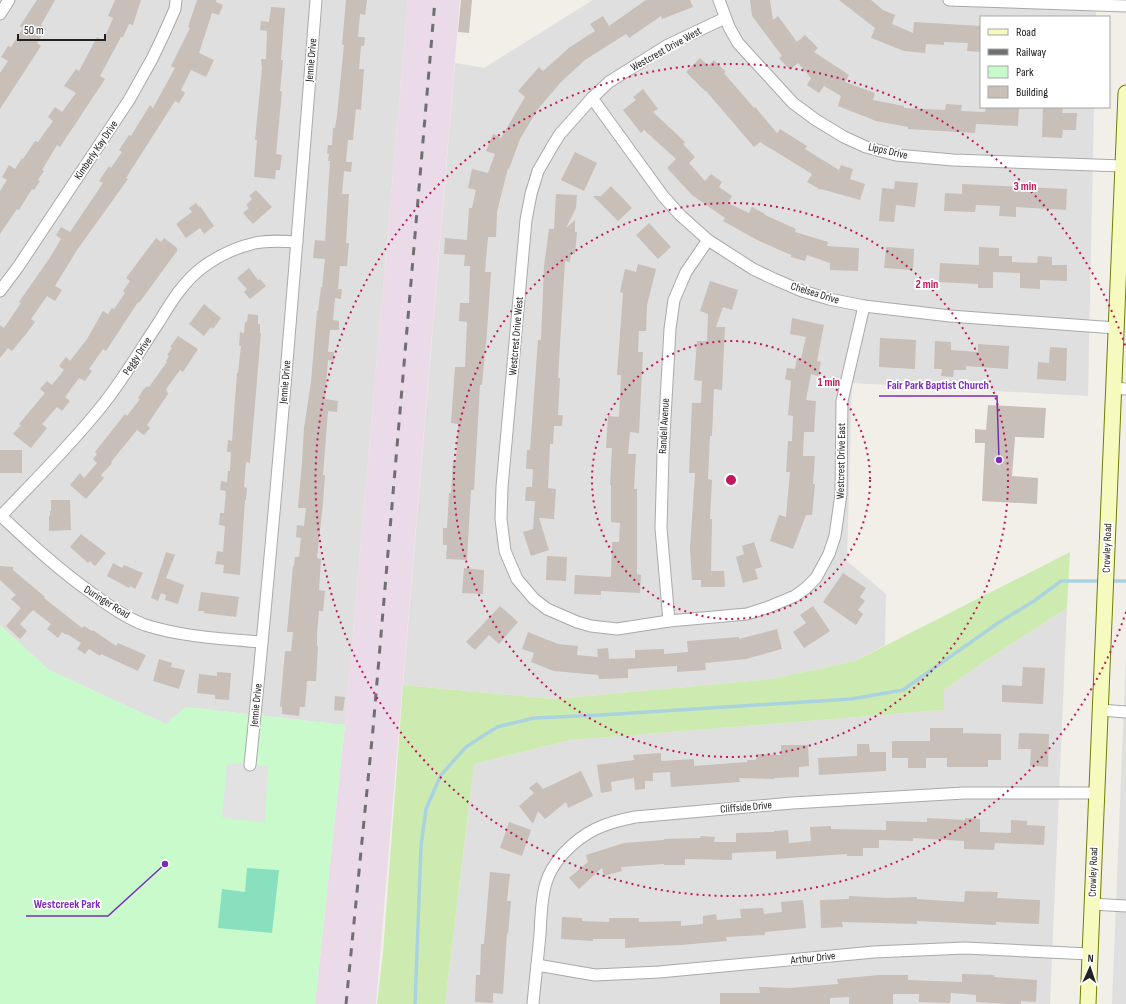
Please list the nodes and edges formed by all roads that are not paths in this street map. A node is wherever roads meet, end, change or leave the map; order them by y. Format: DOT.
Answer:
graph roads {
  1 [pos="9,0"];
  2 [pos="176,0"];
  3 [pos="316,0"];
  4 [pos="719,0"];
  5 [pos="949,0"];
  6 [pos="1126,6"];
  7 [pos="0,14"];
  8 [pos="725,18"];
  9 [pos="1126,93"];
  10 [pos="592,98"];
  11 [pos="1123,166"];
  12 [pos="708,240"];
  13 [pos="297,242"];
  14 [pos="0,291"];
  15 [pos="864,306"];
  16 [pos="1116,328"];
  17 [pos="1120,388"];
  18 [pos="0,516"];
  19 [pos="669,621"];
  20 [pos="262,642"];
  21 [pos="1100,710"];
  22 [pos="1126,712"];
  23 [pos="250,765"];
  24 [pos="1096,793"];
  25 [pos="1092,904"];
  26 [pos="1126,906"];
  27 [pos="1090,954"];
  28 [pos="537,965"];
  29 [pos="533,1004"];
  30 [pos="1088,1004"];
  1 -- 7 [label="street"];
  2 -- 14 [label="street, Kimberly Kay Drive"];
  3 -- 13 [label="street, Jennie Drive"];
  4 -- 8 [label="street, Lipps Drive"];
  5 -- 6 [label="street"];
  8 -- 10 [label="street, Westcrest Drive West"];
  8 -- 11 [label="street, Lipps Drive"];
  9 -- 11 [label="main road, Crowley Road"];
  10 -- 12 [label="street, Chelsea Drive"];
  10 -- 19 [label="street, Westcrest Drive West"];
  11 -- 16 [label="main road, Crowley Road"];
  12 -- 15 [label="street, Chelsea Drive"];
  12 -- 19 [label="street, Randell Avenue"];
  13 -- 18 [label="street, Peggy Drive"];
  13 -- 20 [label="street, Jennie Drive"];
  15 -- 16 [label="street, Chelsea Drive"];
  15 -- 19 [label="street, Westcrest Drive East"];
  16 -- 17 [label="main road, Crowley Road"];
  17 -- 21 [label="main road, Crowley Road"];
  18 -- 20 [label="street, Duringer Road"];
  20 -- 23 [label="street, Jennie Drive"];
  21 -- 22 [label="street"];
  21 -- 24 [label="main road, Crowley Road"];
  24 -- 25 [label="main road, Crowley Road"];
  24 -- 28 [label="street, Cliffside Drive"];
  25 -- 26 [label="street"];
  25 -- 27 [label="main road, Crowley Road"];
  27 -- 28 [label="street, Arthur Drive"];
  27 -- 30 [label="main road, Crowley Road"];
  28 -- 29 [label="street, Cliffside Drive"];
}
